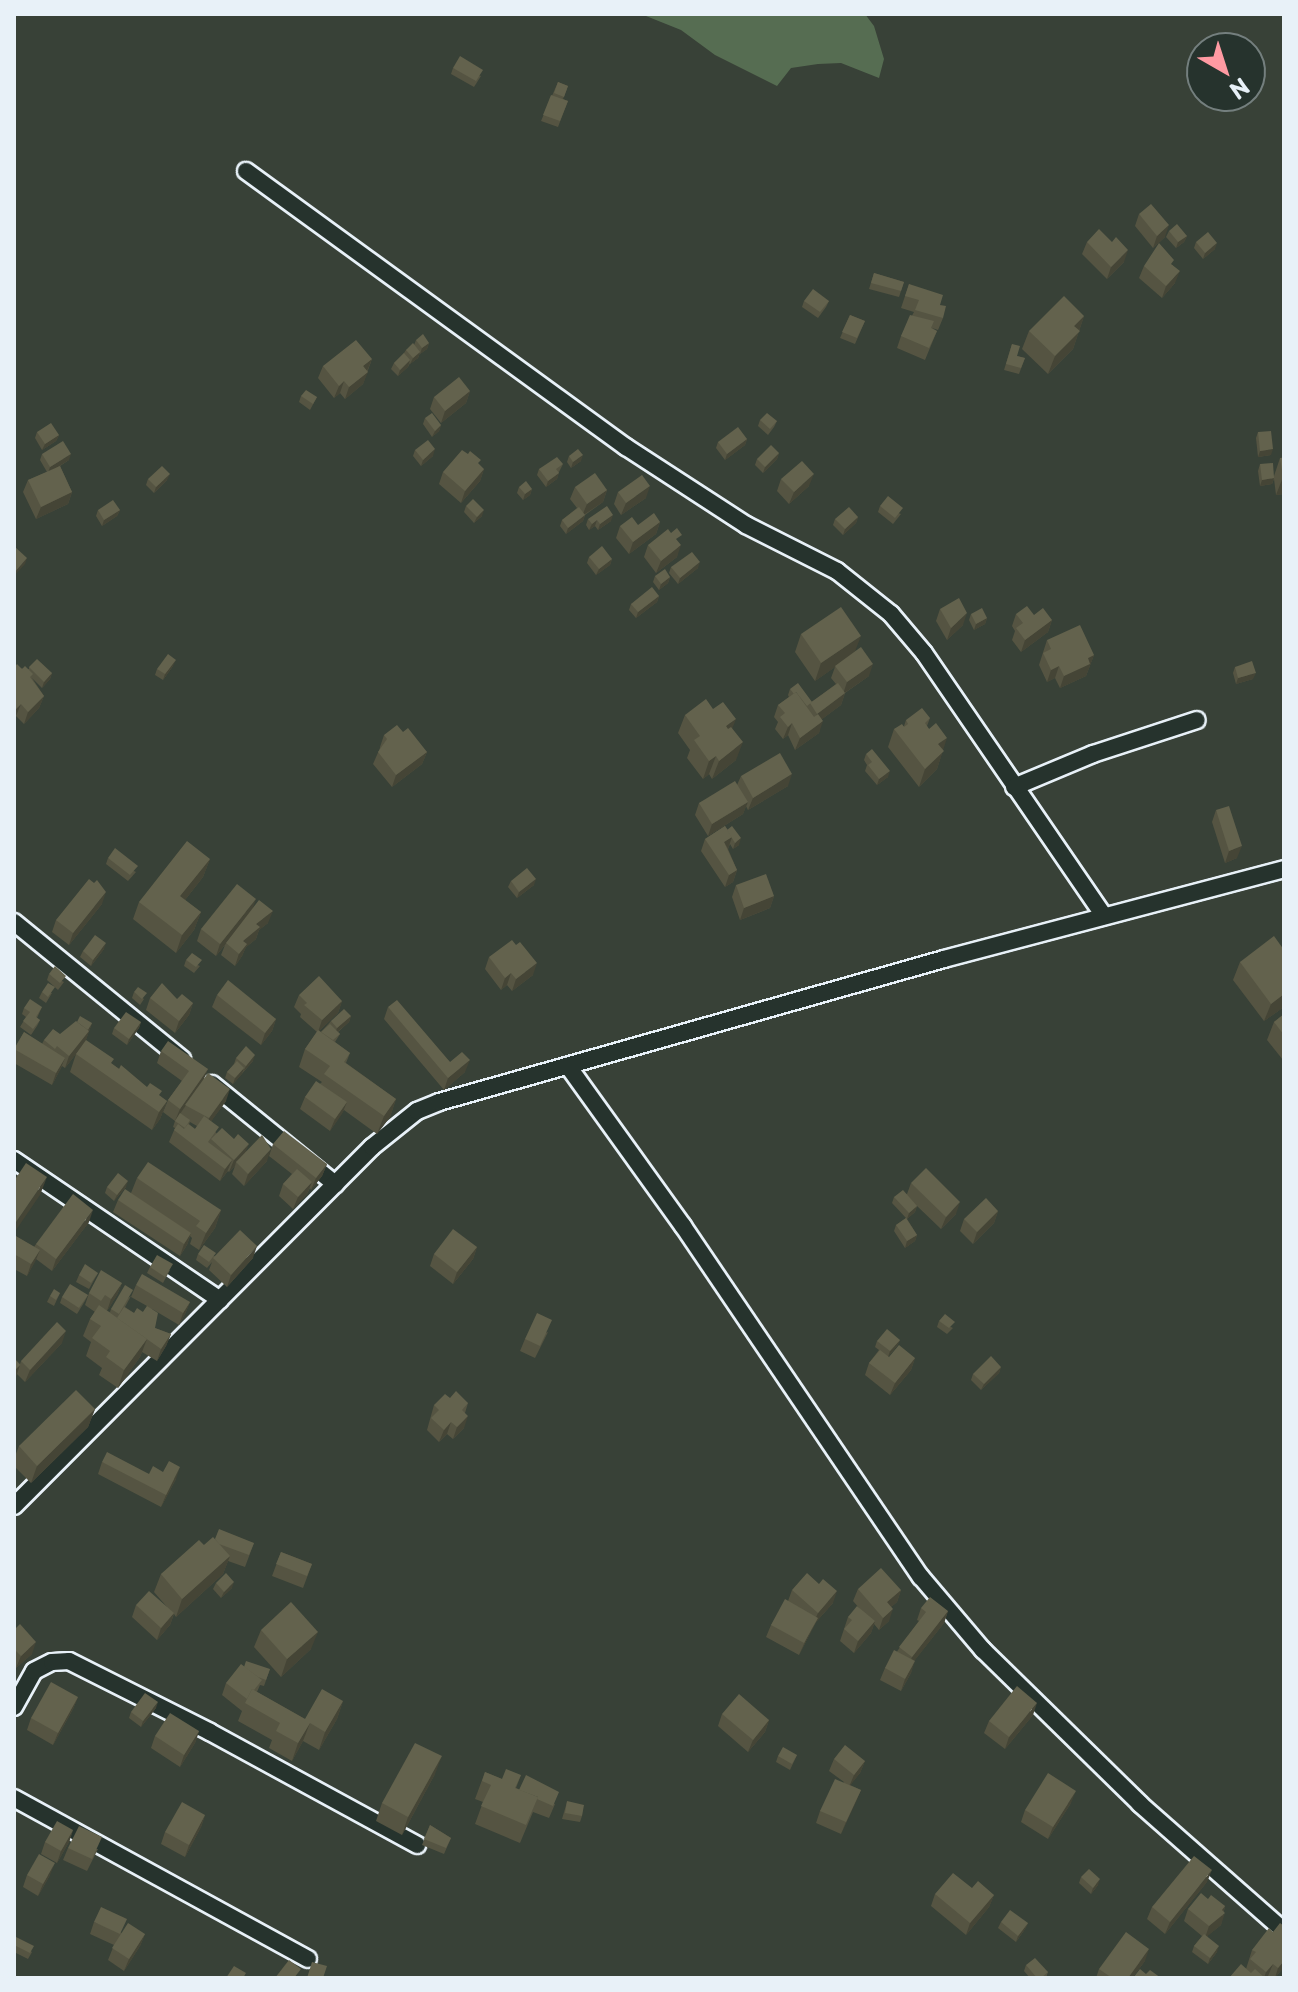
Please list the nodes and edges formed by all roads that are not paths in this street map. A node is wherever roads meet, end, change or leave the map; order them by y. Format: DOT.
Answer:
graph roads {
  1 [pos="246,171"];
  2 [pos="1197,720"];
  3 [pos="1014,787"];
  4 [pos="1284,869"];
  5 [pos="1104,916"];
  6 [pos="14,922"];
  7 [pos="568,1066"];
  8 [pos="14,1160"];
  9 [pos="335,1184"];
  10 [pos="220,1300"];
  11 [pos="20,1488"];
  12 [pos="14,1506"];
  13 [pos="14,1707"];
  14 [pos="14,1798"];
  15 [pos="417,1845"];
  16 [pos="1284,1931"];
  17 [pos="308,1959"];
  1 -- 3 [label="street"];
  2 -- 3 [label="street"];
  3 -- 5 [label="street"];
  4 -- 5 [label="street"];
  5 -- 7 [label="street"];
  6 -- 9 [label="street"];
  7 -- 9 [label="street"];
  7 -- 16 [label="street"];
  8 -- 10 [label="street"];
  9 -- 10 [label="street"];
  10 -- 11 [label="street"];
  11 -- 12 [label="street"];
  13 -- 15 [label="street"];
  14 -- 17 [label="street"];
}
